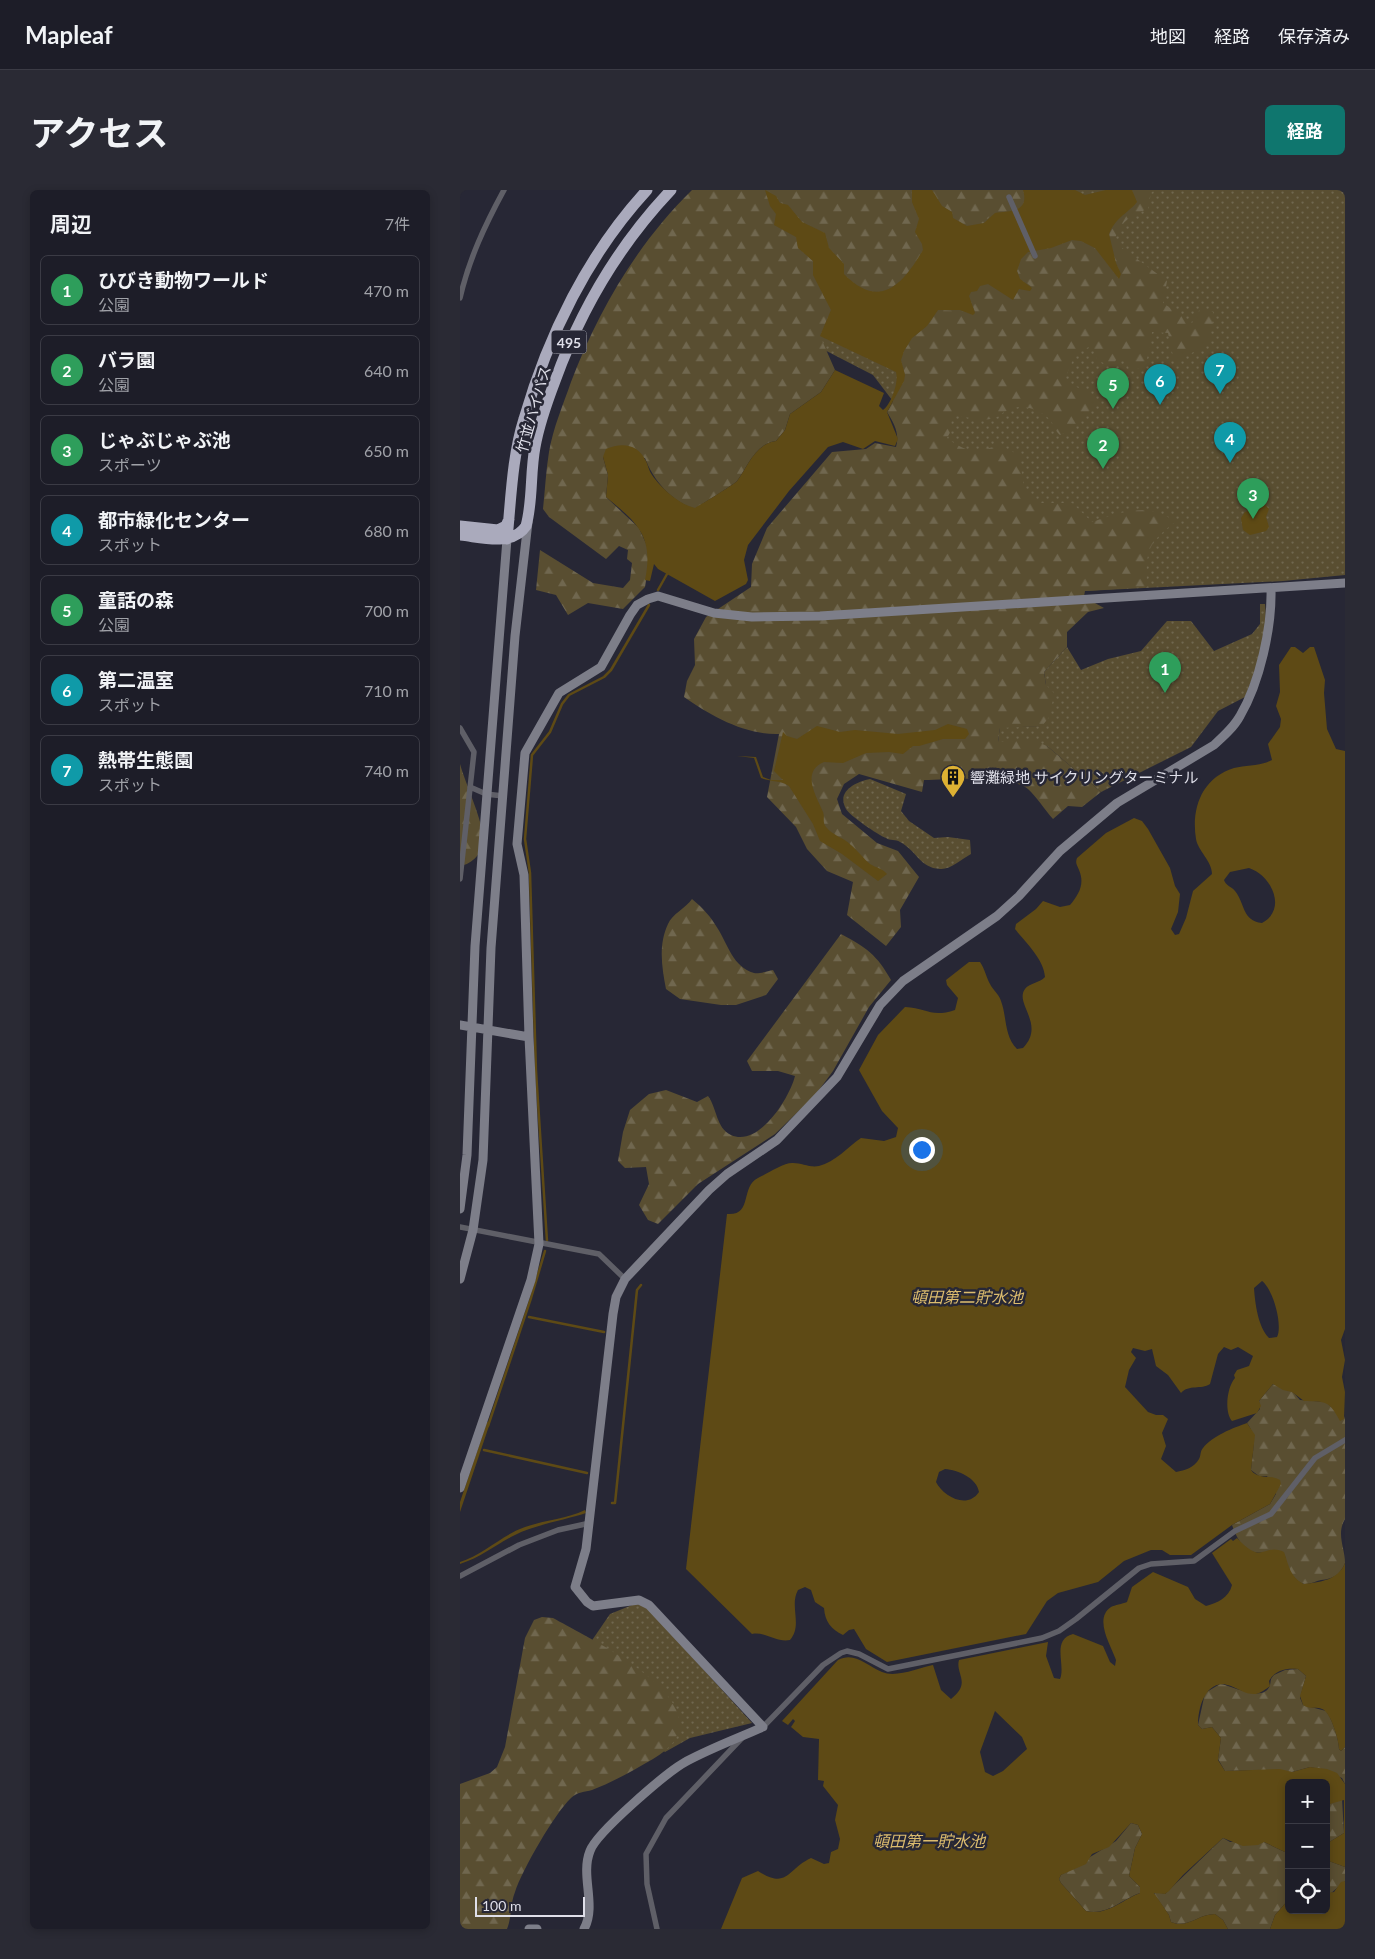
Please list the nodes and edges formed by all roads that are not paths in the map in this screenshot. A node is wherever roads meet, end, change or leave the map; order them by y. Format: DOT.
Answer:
graph roads {
  1 [pos="504,190"];
  2 [pos="647,190"];
  3 [pos="671,190"];
  4 [pos="1009,197"];
  5 [pos="1035,256"];
  6 [pos="460,298"];
  7 [pos="460,526"];
  8 [pos="460,535"];
  9 [pos="509,538"];
  10 [pos="1345,583"];
  11 [pos="1271,588"];
  12 [pos="460,728"];
  13 [pos="470,787"];
  14 [pos="486,794"];
  15 [pos="503,796"];
  16 [pos="460,879"];
  17 [pos="460,1025"];
  18 [pos="472,1027"];
  19 [pos="488,1028"];
  20 [pos="528,1037"];
  21 [pos="460,1209"];
  22 [pos="460,1227"];
  23 [pos="473,1230"];
  24 [pos="539,1244"];
  25 [pos="460,1279"];
  26 [pos="625,1279"];
  27 [pos="1345,1440"];
  28 [pos="460,1488"];
  29 [pos="590,1519"];
  30 [pos="462,1576"];
  31 [pos="460,1583"];
  32 [pos="764,1727"];
  33 [pos="742,1737"];
  34 [pos="529,1929"];
  35 [pos="537,1929"];
  36 [pos="584,1929"];
  37 [pos="657,1929"];
  1 -- 6 [label="street"];
  2 -- 9 [label="highway, 竹並バイパス / 495"];
  3 -- 9 [label="highway, 竹並バイパス / 495"];
  4 -- 5 [label="street"];
  7 -- 9 [label="highway"];
  8 -- 9 [label="highway"];
  9 -- 14 [label="street"];
  9 -- 15 [label="street"];
  10 -- 11 [label="street"];
  11 -- 20 [label="street"];
  11 -- 26 [label="street"];
  12 -- 13 [label="street"];
  13 -- 14 [label="street"];
  13 -- 16 [label="street"];
  14 -- 15 [label="street"];
  14 -- 18 [label="street"];
  15 -- 19 [label="street"];
  17 -- 18 [label="street"];
  18 -- 19 [label="street"];
  18 -- 21 [label="street"];
  19 -- 20 [label="street"];
  19 -- 23 [label="street"];
  20 -- 24 [label="street"];
  22 -- 23 [label="street"];
  23 -- 24 [label="street"];
  23 -- 25 [label="street"];
  24 -- 26 [label="street"];
  24 -- 28 [label="street"];
  26 -- 29 [label="street"];
  27 -- 32 [label="street"];
  29 -- 30 [label="street"];
  29 -- 32 [label="street"];
  30 -- 31 [label="street"];
  32 -- 33 [label="street"];
  33 -- 36 [label="street"];
  33 -- 37 [label="street"];
  34 -- 35 [label="street"];
}
